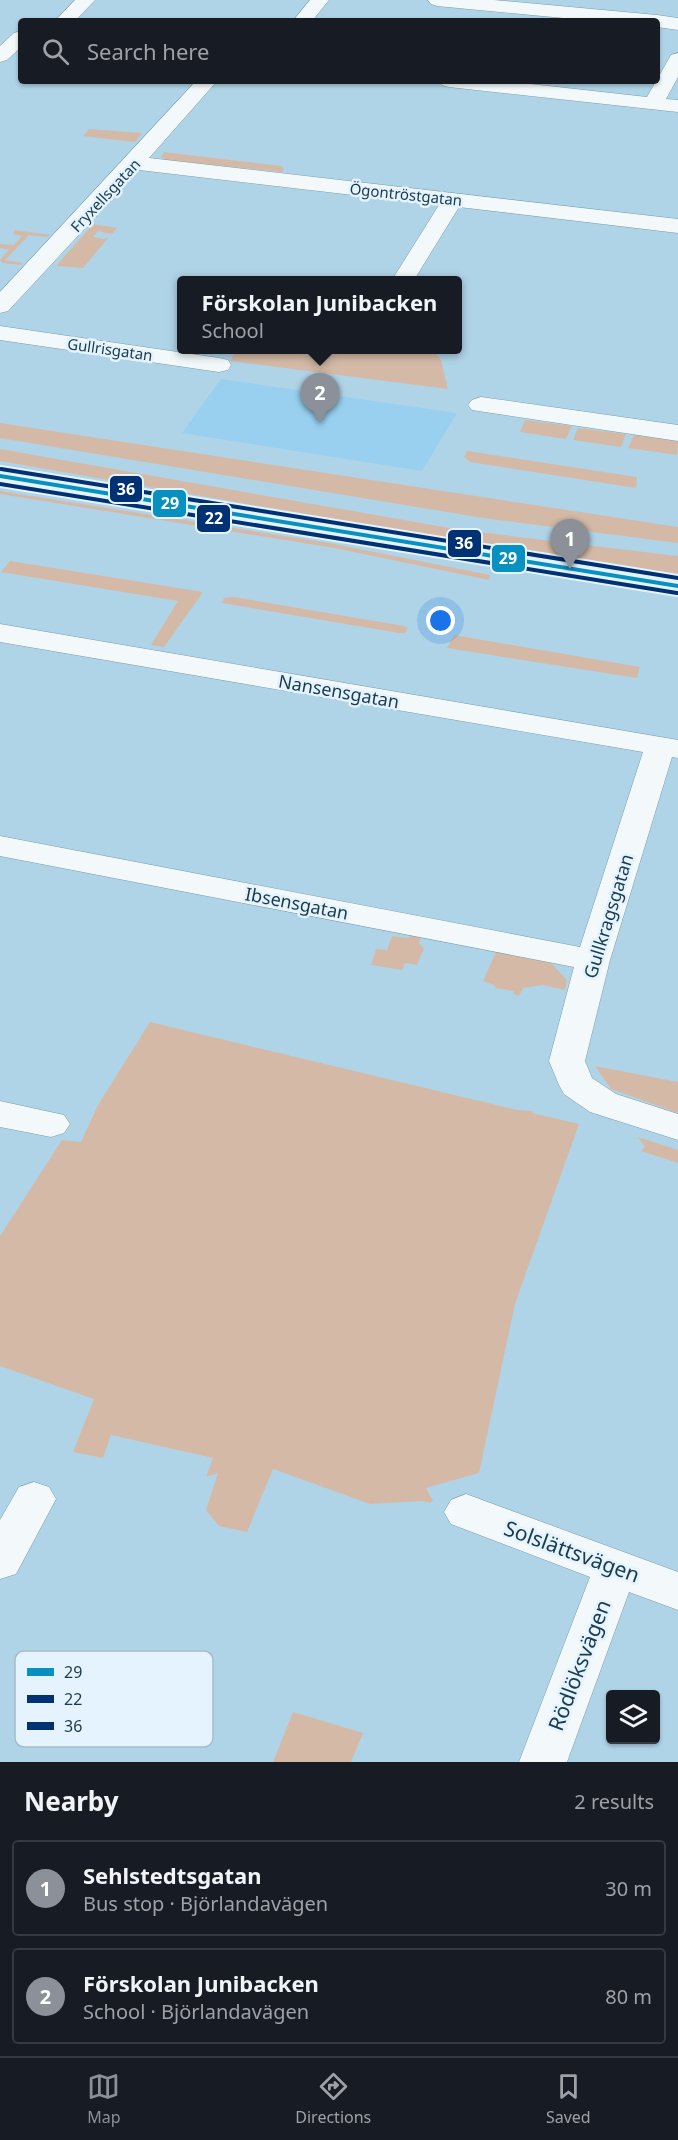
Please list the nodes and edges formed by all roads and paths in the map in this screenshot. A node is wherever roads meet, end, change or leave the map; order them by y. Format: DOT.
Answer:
graph roads {
  1 [pos="86,0"];
  2 [pos="320,0"];
  3 [pos="437,0"];
  4 [pos="544,16"];
  5 [pos="67,18"];
  6 [pos="305,18"];
  7 [pos="587,18"];
  8 [pos="660,21"];
  9 [pos="678,24"];
  10 [pos="0,34"];
  11 [pos="18,37"];
  12 [pos="18,40"];
  13 [pos="0,56"];
  14 [pos="678,59"];
  15 [pos="204,84"];
  16 [pos="498,84"];
  17 [pos="654,103"];
  18 [pos="678,106"];
  19 [pos="134,164"];
  20 [pos="453,200"];
  21 [pos="678,226"];
  22 [pos="406,276"];
  23 [pos="0,306"];
  24 [pos="0,333"];
  25 [pos="219,365"];
  26 [pos="481,405"];
  27 [pos="678,433"];
  28 [pos="0,476"];
  29 [pos="678,586"];
  30 [pos="0,633"];
  31 [pos="669,748"];
  32 [pos="0,846"];
  33 [pos="593,960"];
  34 [pos="0,1114"];
  35 [pos="51,1124"];
  36 [pos="678,1127"];
  37 [pos="34,1499"];
  38 [pos="466,1512"];
  39 [pos="0,1561"];
  40 [pos="616,1568"];
  41 [pos="678,1591"];
  42 [pos="543,1762"];
  1 -- 5 [label="street"];
  2 -- 6 [label="street"];
  3 -- 4 [label="street"];
  4 -- 7 [label="street"];
  8 -- 9 [label="street"];
  10 -- 11 [label="street"];
  12 -- 13 [label="street"];
  14 -- 17 [label="street"];
  15 -- 19 [label="street, Fryxellsgatan"];
  16 -- 17 [label="street"];
  17 -- 18 [label="street"];
  19 -- 20 [label="street, Ögontröstgatan"];
  19 -- 23 [label="street, Fryxellsgatan"];
  20 -- 21 [label="street, Ögontröstgatan"];
  20 -- 22 [label="street"];
  24 -- 25 [label="street, Gullrisgatan"];
  26 -- 27 [label="street"];
  28 -- 29 [label="street"];
  30 -- 31 [label="street, Nansensgatan"];
  31 -- 33 [label="street, Gullkragsgatan"];
  32 -- 33 [label="street, Ibsensgatan"];
  33 -- 36 [label="street, Gullkragsgatan"];
  34 -- 35 [label="street"];
  37 -- 39 [label="street"];
  38 -- 40 [label="street, Solslättsvägen"];
  40 -- 41 [label="street, Solslättsvägen"];
  40 -- 42 [label="street, Rödlöksvägen"];
}
